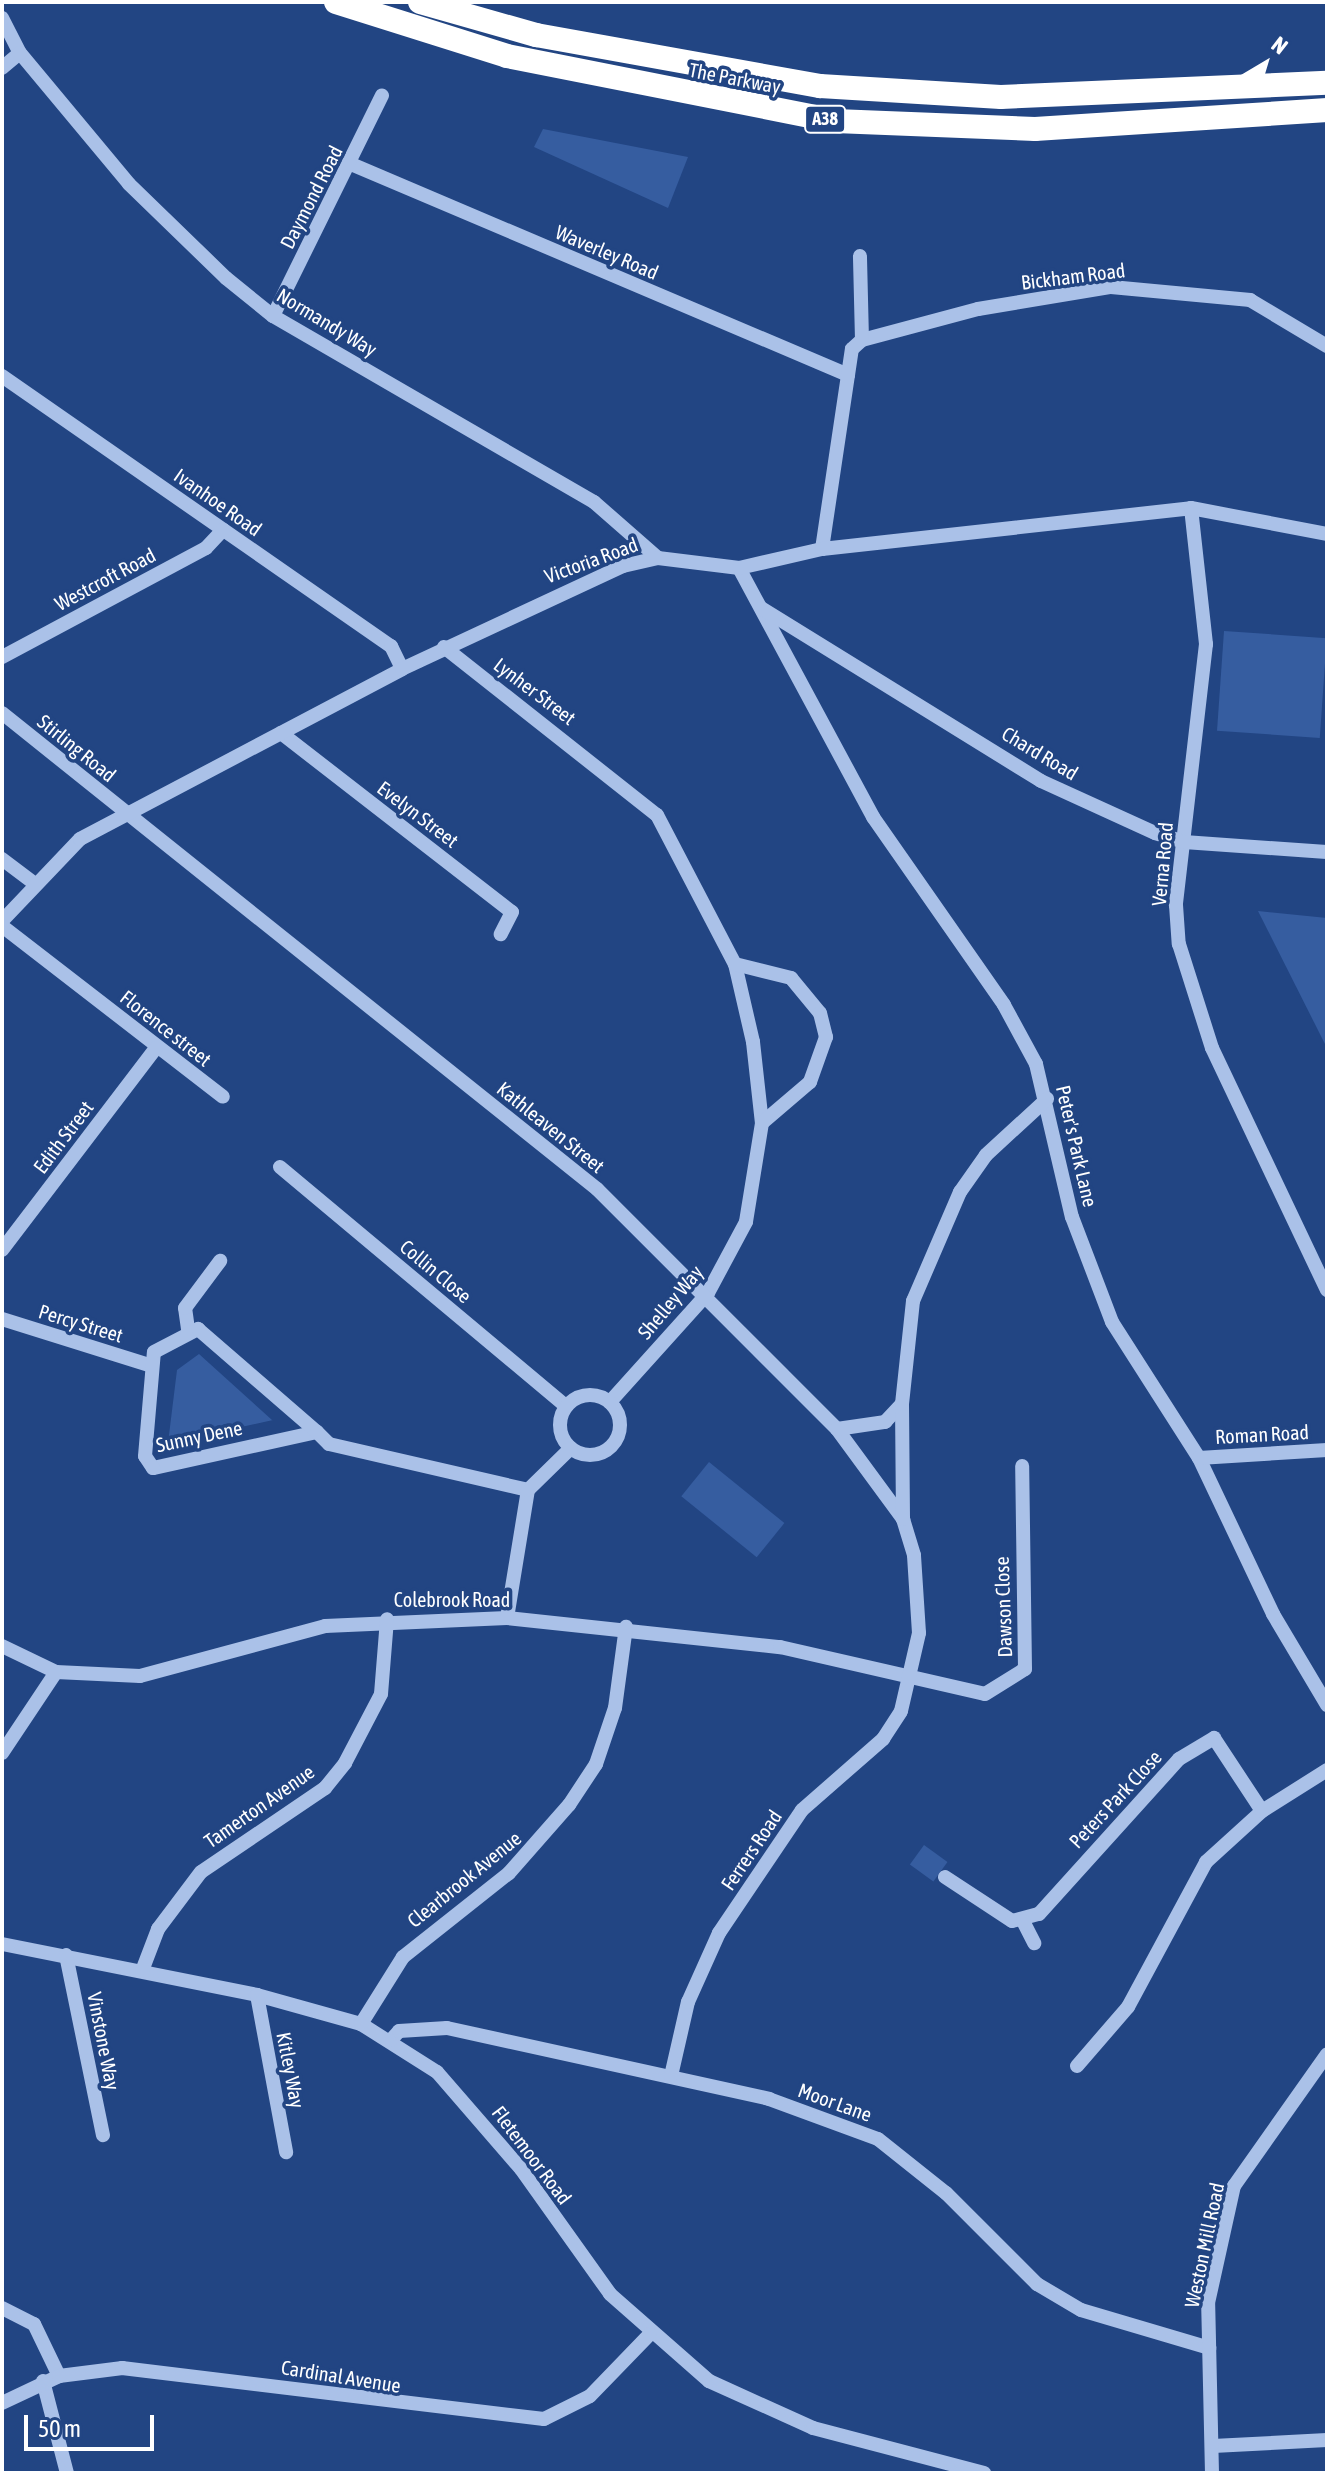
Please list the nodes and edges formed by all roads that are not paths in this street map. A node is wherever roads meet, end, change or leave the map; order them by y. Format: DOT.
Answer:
graph roads {
  1 [pos="336,2"];
  2 [pos="420,2"];
  3 [pos="2,18"];
  4 [pos="20,53"];
  5 [pos="2,68"];
  6 [pos="1327,83"];
  7 [pos="382,95"];
  8 [pos="1327,110"];
  9 [pos="351,164"];
  10 [pos="860,256"];
  11 [pos="273,316"];
  12 [pos="862,340"];
  13 [pos="1327,346"];
  14 [pos="848,375"];
  15 [pos="2,376"];
  16 [pos="1191,508"];
  17 [pos="223,530"];
  18 [pos="1327,534"];
  19 [pos="822,549"];
  20 [pos="658,558"];
  21 [pos="739,568"];
  22 [pos="761,608"];
  23 [pos="444,647"];
  24 [pos="2,657"];
  25 [pos="402,669"];
  26 [pos="2,713"];
  27 [pos="281,733"];
  28 [pos="603,767"];
  29 [pos="126,815"];
  30 [pos="1184,842"];
  31 [pos="1327,852"];
  32 [pos="2,859"];
  33 [pos="33,882"];
  34 [pos="2,923"];
  35 [pos="501,934"];
  36 [pos="735,964"];
  37 [pos="156,1048"];
  38 [pos="223,1097"];
  39 [pos="1047,1099"];
  40 [pos="762,1123"];
  41 [pos="280,1167"];
  42 [pos="2,1250"];
  43 [pos="220,1261"];
  44 [pos="1327,1290"];
  45 [pos="708,1293"];
  46 [pos="2,1319"];
  47 [pos="188,1329"];
  48 [pos="149,1365"];
  49 [pos="610,1402"];
  50 [pos="902,1404"];
  51 [pos="566,1406"];
  52 [pos="837,1429"];
  53 [pos="317,1432"];
  54 [pos="1327,1439"];
  55 [pos="571,1448"];
  56 [pos="1327,1450"];
  57 [pos="1310,1453"];
  58 [pos="1199,1458"];
  59 [pos="1022,1466"];
  60 [pos="528,1490"];
  61 [pos="903,1519"];
  62 [pos="507,1618"];
  63 [pos="387,1619"];
  64 [pos="626,1627"];
  65 [pos="2,1646"];
  66 [pos="56,1672"];
  67 [pos="911,1677"];
  68 [pos="1327,1705"];
  69 [pos="2,1753"];
  70 [pos="1327,1770"];
  71 [pos="1262,1811"];
  72 [pos="945,1877"];
  73 [pos="1023,1921"];
  74 [pos="1034,1943"];
  75 [pos="2,1944"];
  76 [pos="66,1955"];
  77 [pos="142,1971"];
  78 [pos="257,1995"];
  79 [pos="361,2024"];
  80 [pos="391,2040"];
  81 [pos="1327,2054"];
  82 [pos="1077,2066"];
  83 [pos="671,2076"];
  84 [pos="103,2135"];
  85 [pos="286,2152"];
  86 [pos="2,2308"];
  87 [pos="650,2334"];
  88 [pos="1209,2348"];
  89 [pos="59,2376"];
  90 [pos="43,2381"];
  91 [pos="2,2403"];
  92 [pos="1327,2440"];
  93 [pos="1213,2446"];
  94 [pos="67,2473"];
  95 [pos="984,2473"];
  96 [pos="1212,2473"];
  1 -- 8 [label="highway, The Parkway / A38"];
  2 -- 6 [label="highway, The Parkway / A38"];
  3 -- 4 [label="street, Normandy Way"];
  4 -- 5 [label="street"];
  4 -- 11 [label="street, Normandy Way"];
  7 -- 9 [label="street, Daymond Road"];
  9 -- 11 [label="street, Daymond Road"];
  9 -- 14 [label="street, Waverley Road"];
  10 -- 12 [label="street"];
  11 -- 20 [label="street, Normandy Way"];
  12 -- 13 [label="street, Bickham Road"];
  12 -- 14 [label="street"];
  14 -- 19 [label="street"];
  15 -- 17 [label="street, Ivanhoe Road"];
  16 -- 18 [label="street, Victoria Road"];
  16 -- 19 [label="street, Victoria Road"];
  16 -- 30 [label="street, Verna Road"];
  17 -- 24 [label="street, Westcroft Road"];
  17 -- 25 [label="street, Ivanhoe Road"];
  19 -- 21 [label="street, Victoria Road"];
  20 -- 21 [label="street, Victoria Road"];
  20 -- 23 [label="street, Victoria Road"];
  21 -- 22 [label="street, Peter's Park Lane"];
  22 -- 30 [label="street, Chard Road"];
  22 -- 39 [label="street, Peter's Park Lane"];
  23 -- 25 [label="street, Victoria Road"];
  23 -- 28 [label="street, Lynher Street"];
  25 -- 27 [label="street, Victoria Road"];
  26 -- 29 [label="street, Stirling Road"];
  27 -- 29 [label="street, Victoria Road"];
  27 -- 35 [label="street, Evelyn Street"];
  28 -- 36 [label="street, Shelley Way"];
  29 -- 33 [label="street, Victoria Road"];
  29 -- 45 [label="street, Kathleaven Street"];
  30 -- 31 [label="street, Chard Road"];
  30 -- 44 [label="street, Verna Road"];
  32 -- 33 [label="street"];
  33 -- 34 [label="street, Victoria Road"];
  34 -- 37 [label="street, Florence street"];
  36 -- 40 [label="street, Shelley Way"];
  36 -- 40 [label="street"];
  37 -- 38 [label="street, Florence street"];
  37 -- 42 [label="street, Edith Street"];
  39 -- 50 [label="street"];
  39 -- 58 [label="street, Peter's Park Lane"];
  40 -- 45 [label="street, Shelley Way"];
  41 -- 51 [label="street, Collin Close"];
  43 -- 47 [label="street"];
  45 -- 49 [label="street, Shelley Way"];
  45 -- 52 [label="street, Kathleaven Street"];
  46 -- 48 [label="street, Percy Street"];
  47 -- 48 [label="street"];
  47 -- 53 [label="street"];
  48 -- 53 [label="street, Sunny Dene"];
  49 -- 51 [label="street"];
  49 -- 55 [label="street"];
  50 -- 52 [label="street"];
  50 -- 61 [label="street"];
  51 -- 55 [label="street"];
  52 -- 61 [label="street, Kathleaven Street"];
  53 -- 60 [label="street"];
  54 -- 57 [label="street"];
  55 -- 60 [label="street"];
  56 -- 57 [label="street, Roman Road"];
  57 -- 58 [label="street, Roman Road"];
  58 -- 68 [label="street, Peter's Park Lane"];
  59 -- 67 [label="street, Dawson Close"];
  60 -- 62 [label="street"];
  61 -- 67 [label="street, Ferrers Road"];
  62 -- 63 [label="street, Colebrook Road"];
  62 -- 64 [label="street, Colebrook Road"];
  63 -- 66 [label="street, Colebrook Road"];
  63 -- 77 [label="street, Tamerton Avenue"];
  64 -- 67 [label="street, Colebrook Road"];
  64 -- 79 [label="street, Clearbrook Avenue"];
  65 -- 66 [label="street, Colebrook Road"];
  66 -- 69 [label="street"];
  67 -- 83 [label="street, Ferrers Road"];
  70 -- 71 [label="street"];
  71 -- 73 [label="street, Peters Park Close"];
  71 -- 82 [label="street"];
  72 -- 73 [label="street"];
  73 -- 74 [label="street"];
  75 -- 76 [label="street, Fletemoor Road"];
  76 -- 77 [label="street, Fletemoor Road"];
  76 -- 84 [label="street, Vinstone Way"];
  77 -- 78 [label="street, Fletemoor Road"];
  78 -- 79 [label="street, Fletemoor Road"];
  78 -- 85 [label="street, Kitley Way"];
  79 -- 80 [label="street, Fletemoor Road"];
  80 -- 83 [label="street, Moor Lane"];
  80 -- 87 [label="street, Fletemoor Road"];
  81 -- 88 [label="street, Weston Mill Road"];
  83 -- 88 [label="street, Moor Lane"];
  86 -- 89 [label="street"];
  87 -- 89 [label="street, Cardinal Avenue"];
  87 -- 95 [label="street, Fletemoor Road"];
  88 -- 93 [label="street, Weston Mill Road"];
  89 -- 90 [label="street, Cardinal Avenue"];
  90 -- 91 [label="street, Cardinal Avenue"];
  90 -- 94 [label="street"];
  92 -- 93 [label="street"];
  93 -- 96 [label="street, Weston Mill Road"];
}
